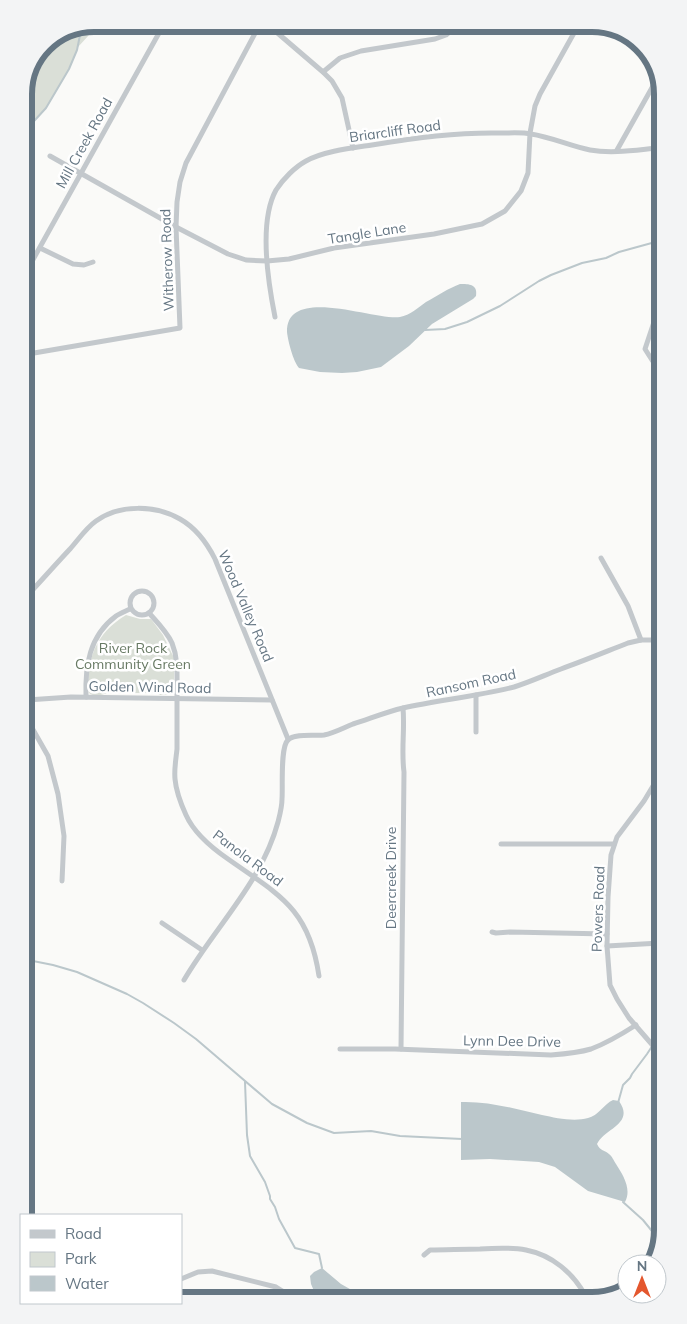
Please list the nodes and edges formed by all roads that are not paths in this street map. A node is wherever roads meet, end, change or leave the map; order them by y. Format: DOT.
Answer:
graph roads {
  1 [pos="159,32"];
  2 [pos="256,32"];
  3 [pos="277,32"];
  4 [pos="449,33"];
  5 [pos="574,33"];
  6 [pos="323,72"];
  7 [pos="653,86"];
  8 [pos="530,133"];
  9 [pos="353,148"];
  10 [pos="654,148"];
  11 [pos="617,150"];
  12 [pos="50,156"];
  13 [pos="80,174"];
  14 [pos="176,227"];
  15 [pos="40,248"];
  16 [pos="33,260"];
  17 [pos="268,261"];
  18 [pos="93,262"];
  19 [pos="275,317"];
  20 [pos="654,322"];
  21 [pos="33,353"];
  22 [pos="654,362"];
  23 [pos="601,558"];
  24 [pos="33,589"];
  25 [pos="130,609"];
  26 [pos="149,613"];
  27 [pos="641,640"];
  28 [pos="654,640"];
  29 [pos="476,695"];
  30 [pos="86,698"];
  31 [pos="177,698"];
  32 [pos="33,700"];
  33 [pos="272,700"];
  34 [pos="403,708"];
  35 [pos="33,730"];
  36 [pos="476,732"];
  37 [pos="287,741"];
  38 [pos="654,784"];
  39 [pos="501,844"];
  40 [pos="614,844"];
  41 [pos="254,878"];
  42 [pos="62,881"];
  43 [pos="162,923"];
  44 [pos="492,932"];
  45 [pos="607,934"];
  46 [pos="654,943"];
  47 [pos="607,946"];
  48 [pos="202,950"];
  49 [pos="319,976"];
  50 [pos="184,980"];
  51 [pos="636,1025"];
  52 [pos="654,1046"];
  53 [pos="340,1049"];
  54 [pos="401,1049"];
  55 [pos="424,1255"];
  56 [pos="182,1278"];
  57 [pos="283,1291"];
  58 [pos="583,1292"];
  1 -- 13 [label="street, Mill Creek Road"];
  2 -- 14 [label="street, Witherow Road"];
  3 -- 6 [label="street"];
  4 -- 6 [label="street"];
  5 -- 8 [label="street, Tangle Lane"];
  6 -- 9 [label="street"];
  7 -- 11 [label="street"];
  8 -- 9 [label="street, Briarcliff Road"];
  8 -- 11 [label="street, Briarcliff Road"];
  8 -- 17 [label="street, Tangle Lane"];
  9 -- 17 [label="street, Briarcliff Road"];
  10 -- 11 [label="street, Briarcliff Road"];
  12 -- 13 [label="street, Tangle Lane"];
  13 -- 14 [label="street, Tangle Lane"];
  13 -- 15 [label="street, Mill Creek Road"];
  14 -- 17 [label="street, Tangle Lane"];
  14 -- 21 [label="street, Witherow Road"];
  15 -- 16 [label="street, Mill Creek Road"];
  15 -- 18 [label="street"];
  17 -- 19 [label="street, Briarcliff Road"];
  20 -- 22 [label="street"];
  23 -- 27 [label="street"];
  24 -- 33 [label="street, Wood Valley Road"];
  25 -- 26 [label="street"];
  25 -- 26 [label="street"];
  25 -- 30 [label="street"];
  26 -- 31 [label="street, Panola Road"];
  27 -- 28 [label="street, Ransom Road"];
  27 -- 29 [label="street, Ransom Road"];
  29 -- 34 [label="street, Ransom Road"];
  29 -- 36 [label="street"];
  30 -- 31 [label="street, Golden Wind Road"];
  30 -- 32 [label="street, Golden Wind Road"];
  31 -- 33 [label="street, Golden Wind Road"];
  31 -- 41 [label="street, Panola Road"];
  33 -- 37 [label="street, Wood Valley Road"];
  34 -- 37 [label="street, Ransom Road"];
  34 -- 54 [label="street, Deercreek Drive"];
  35 -- 42 [label="street"];
  37 -- 41 [label="street, Wood Valley Road"];
  38 -- 40 [label="street, Powers Road"];
  39 -- 40 [label="street"];
  40 -- 45 [label="street, Powers Road"];
  41 -- 48 [label="street, Wood Valley Road"];
  41 -- 49 [label="street, Panola Road"];
  43 -- 48 [label="street"];
  44 -- 45 [label="street"];
  45 -- 47 [label="street, Powers Road"];
  46 -- 47 [label="street"];
  47 -- 51 [label="street, Powers Road"];
  48 -- 50 [label="street, Wood Valley Road"];
  51 -- 52 [label="street"];
  51 -- 54 [label="street, Lynn Dee Drive"];
  53 -- 54 [label="street, Lynn Dee Drive"];
  55 -- 58 [label="street"];
  56 -- 57 [label="street"];
}
